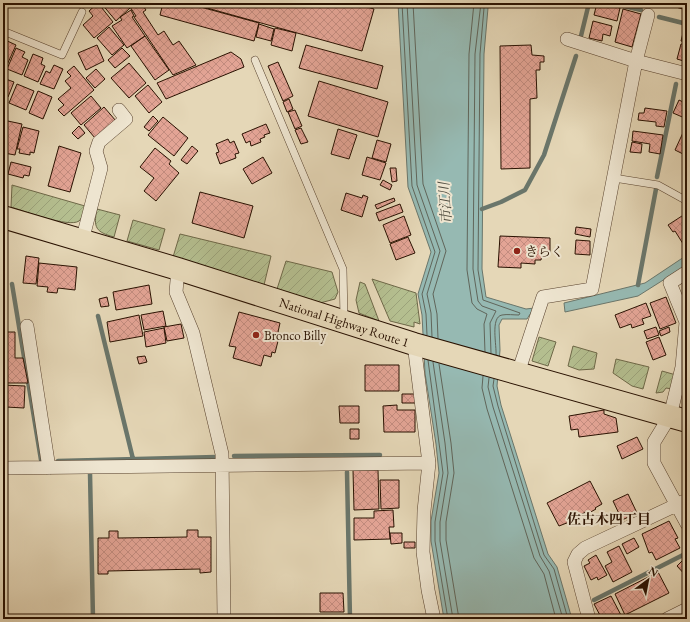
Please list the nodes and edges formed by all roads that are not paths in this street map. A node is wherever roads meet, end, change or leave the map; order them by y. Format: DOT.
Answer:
graph roads {
  1 [pos="82,12"];
  2 [pos="648,15"];
  3 [pos="3,31"];
  4 [pos="566,39"];
  5 [pos="254,60"];
  6 [pos="636,61"];
  7 [pos="687,74"];
  8 [pos="119,110"];
  9 [pos="614,178"];
  10 [pos="687,201"];
  11 [pos="3,217"];
  12 [pos="82,241"];
  13 [pos="178,269"];
  14 [pos="687,272"];
  15 [pos="344,322"];
  16 [pos="27,326"];
  17 [pos="414,344"];
  18 [pos="512,372"];
  19 [pos="678,418"];
  20 [pos="429,463"];
  21 [pos="221,466"];
  22 [pos="3,468"];
  23 [pos="49,468"];
  24 [pos="682,502"];
  25 [pos="687,524"];
  26 [pos="687,609"];
  27 [pos="224,619"];
  28 [pos="434,619"];
  29 [pos="589,619"];
  30 [pos="668,619"];
  1 -- 3 [label="lane"];
  2 -- 6 [label="street"];
  4 -- 6 [label="street"];
  5 -- 15 [label="lane"];
  6 -- 7 [label="street"];
  6 -- 9 [label="street"];
  8 -- 12 [label="street"];
  9 -- 10 [label="lane"];
  9 -- 18 [label="street"];
  11 -- 12 [label="highway, National Highway Route 1"];
  12 -- 13 [label="highway, National Highway Route 1"];
  13 -- 15 [label="highway, National Highway Route 1"];
  13 -- 21 [label="street"];
  14 -- 19 [label="street"];
  15 -- 17 [label="highway, National Highway Route 1"];
  16 -- 23 [label="street"];
  17 -- 18 [label="highway, National Highway Route 1"];
  17 -- 20 [label="street"];
  18 -- 19 [label="highway, National Highway Route 1"];
  19 -- 24 [label="street"];
  20 -- 21 [label="street"];
  20 -- 28 [label="street"];
  21 -- 23 [label="street"];
  21 -- 27 [label="street"];
  22 -- 23 [label="street"];
  24 -- 25 [label="street"];
  24 -- 29 [label="street"];
  26 -- 30 [label="street"];
}
